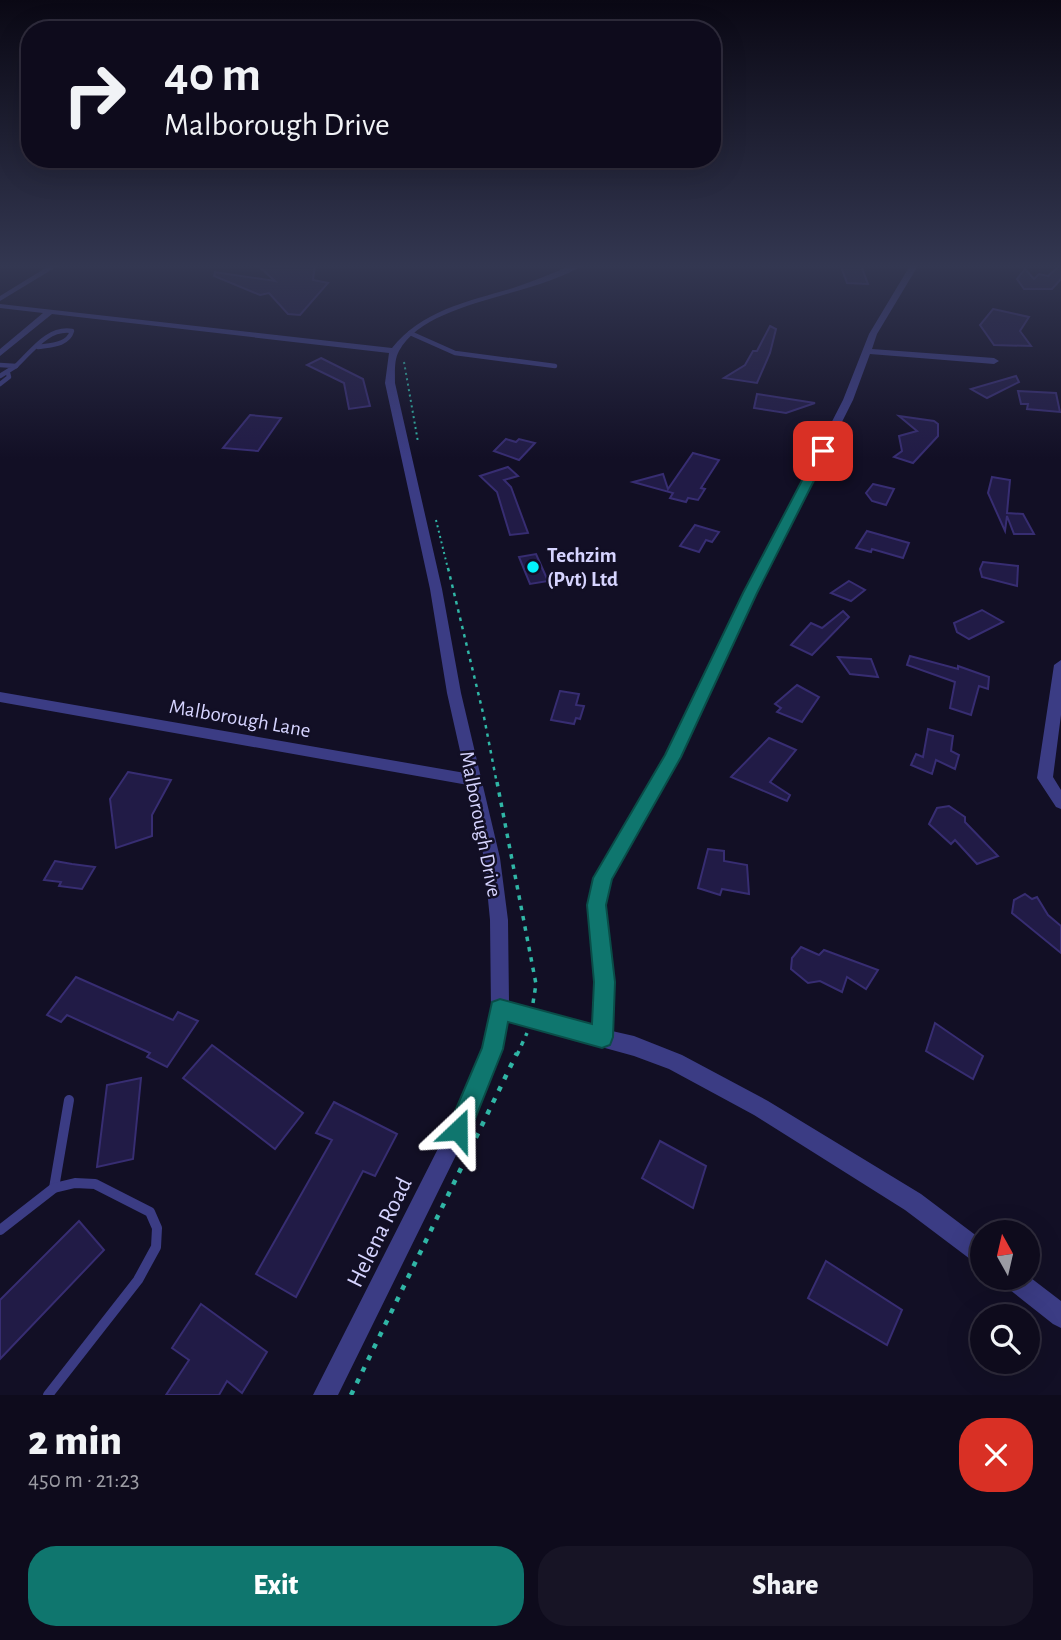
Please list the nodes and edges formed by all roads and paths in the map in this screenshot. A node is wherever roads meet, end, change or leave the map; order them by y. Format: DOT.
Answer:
graph roads {
  1 [pos="29,329"];
  2 [pos="201,329"];
  3 [pos="417,329"];
  4 [pos="878,329"];
  5 [pos="410,333"];
  6 [pos="38,347"];
  7 [pos="394,351"];
  8 [pos="865,351"];
  9 [pos="0,353"];
  10 [pos="994,360"];
  11 [pos="0,365"];
  12 [pos="16,366"];
  13 [pos="555,366"];
  14 [pos="9,373"];
  15 [pos="0,376"];
  16 [pos="0,384"];
  17 [pos="1061,665"];
  18 [pos="0,697"];
  19 [pos="473,780"];
  20 [pos="1061,803"];
  21 [pos="500,1010"];
  22 [pos="602,1037"];
  23 [pos="69,1100"];
  24 [pos="54,1188"];
  25 [pos="0,1230"];
  26 [pos="970,1245"];
  27 [pos="1028,1290"];
  28 [pos="1061,1317"];
  29 [pos="48,1395"];
  30 [pos="325,1395"];
  1 -- 9 [label="street"];
  2 -- 7 [label="street"];
  3 -- 5 [label="street"];
  4 -- 8 [label="street"];
  5 -- 7 [label="street"];
  5 -- 13 [label="lane"];
  6 -- 6 [label="lane"];
  6 -- 12 [label="lane"];
  7 -- 19 [label="street, Malborough Drive"];
  8 -- 10 [label="street"];
  8 -- 22 [label="street"];
  11 -- 12 [label="lane"];
  12 -- 14 [label="lane"];
  14 -- 15 [label="lane"];
  14 -- 16 [label="lane"];
  17 -- 20 [label="street"];
  18 -- 19 [label="street, Malborough Lane"];
  19 -- 21 [label="street, Malborough Drive"];
  21 -- 22 [label="street"];
  21 -- 30 [label="street, Helena Road"];
  22 -- 26 [label="street"];
  23 -- 24 [label="lane"];
  24 -- 25 [label="lane"];
  24 -- 29 [label="lane"];
  27 -- 28 [label="street"];
}
